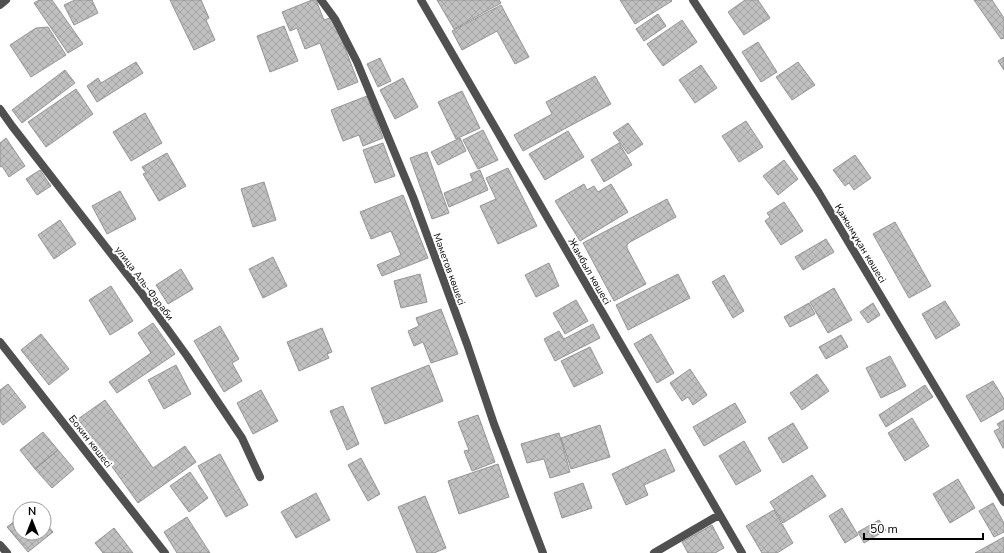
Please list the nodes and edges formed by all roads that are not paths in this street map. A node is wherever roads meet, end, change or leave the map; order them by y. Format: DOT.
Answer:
graph roads {
  1 [pos="6,0"];
  2 [pos="321,0"];
  3 [pos="421,0"];
  4 [pos="693,0"];
  5 [pos="0,5"];
  6 [pos="0,109"];
  7 [pos="0,342"];
  8 [pos="260,477"];
  9 [pos="1004,502"];
  10 [pos="719,514"];
  11 [pos="0,546"];
  12 [pos="7,553"];
  13 [pos="165,553"];
  14 [pos="543,553"];
  15 [pos="654,553"];
  16 [pos="742,553"];
  1 -- 5 [label="street"];
  2 -- 14 [label="street, Мәметов көшесі"];
  3 -- 10 [label="street, Жамбыл көшесі"];
  4 -- 9 [label="street, Қажымұқан көшесі"];
  6 -- 8 [label="street, улица Аль-Фараби"];
  7 -- 13 [label="street, Бокин көшесі"];
  10 -- 15 [label="street"];
  10 -- 16 [label="street, Жамбыл көшесі"];
  11 -- 12 [label="street"];
}
